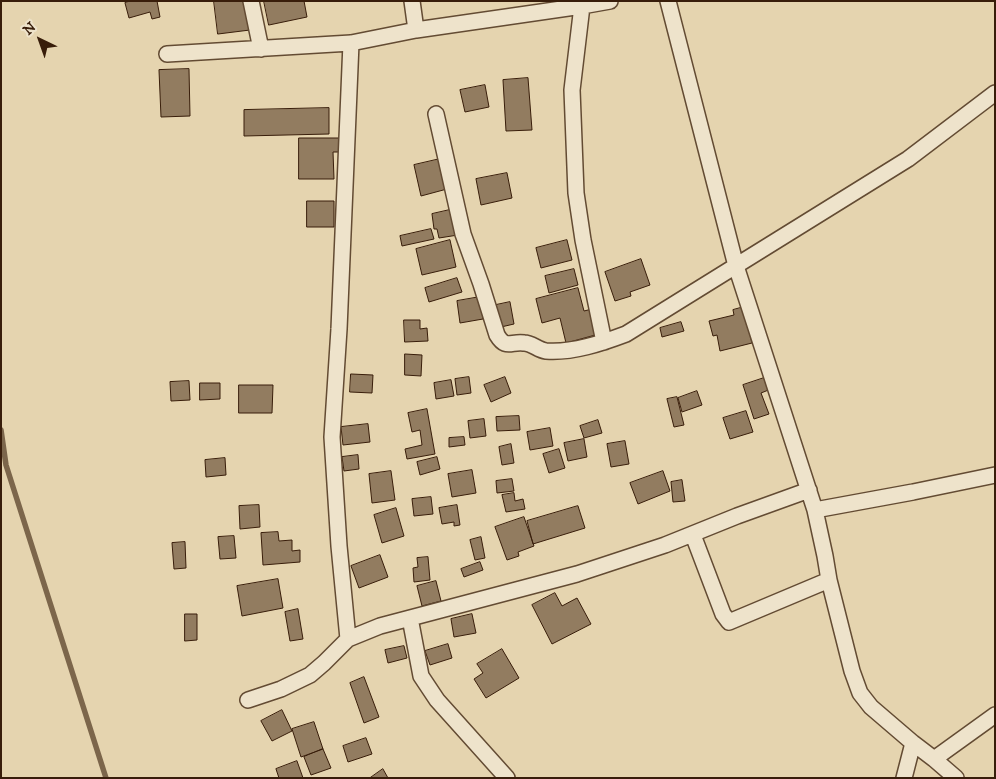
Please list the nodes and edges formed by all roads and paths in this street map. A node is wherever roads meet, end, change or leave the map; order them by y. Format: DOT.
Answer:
graph roads {
  1 [pos="251,1"];
  2 [pos="412,1"];
  3 [pos="610,1"];
  4 [pos="668,1"];
  5 [pos="582,6"];
  6 [pos="416,30"];
  7 [pos="351,43"];
  8 [pos="261,49"];
  9 [pos="167,54"];
  10 [pos="995,93"];
  11 [pos="436,114"];
  12 [pos="736,266"];
  13 [pos="604,342"];
  14 [pos="995,475"];
  15 [pos="809,490"];
  16 [pos="815,510"];
  17 [pos="693,535"];
  18 [pos="829,580"];
  19 [pos="410,618"];
  20 [pos="348,639"];
  21 [pos="248,700"];
  22 [pos="995,715"];
  23 [pos="913,744"];
  24 [pos="934,759"];
  25 [pos="507,778"];
  26 [pos="904,778"];
  27 [pos="956,778"];
  1 -- 8 [label="street"];
  2 -- 6 [label="street"];
  3 -- 5 [label="street"];
  4 -- 12 [label="street"];
  5 -- 6 [label="street"];
  5 -- 13 [label="street"];
  6 -- 7 [label="street"];
  7 -- 8 [label="street"];
  7 -- 20 [label="street"];
  8 -- 9 [label="street"];
  10 -- 12 [label="street"];
  11 -- 13 [label="street"];
  12 -- 13 [label="street"];
  12 -- 15 [label="street"];
  14 -- 16 [label="street"];
  15 -- 16 [label="street"];
  15 -- 17 [label="street"];
  16 -- 18 [label="street"];
  17 -- 18 [label="street"];
  17 -- 19 [label="street"];
  18 -- 23 [label="street"];
  19 -- 20 [label="street"];
  19 -- 25 [label="street"];
  20 -- 21 [label="street"];
  22 -- 24 [label="street"];
  23 -- 24 [label="street"];
  23 -- 26 [label="street"];
  24 -- 27 [label="street"];
}
